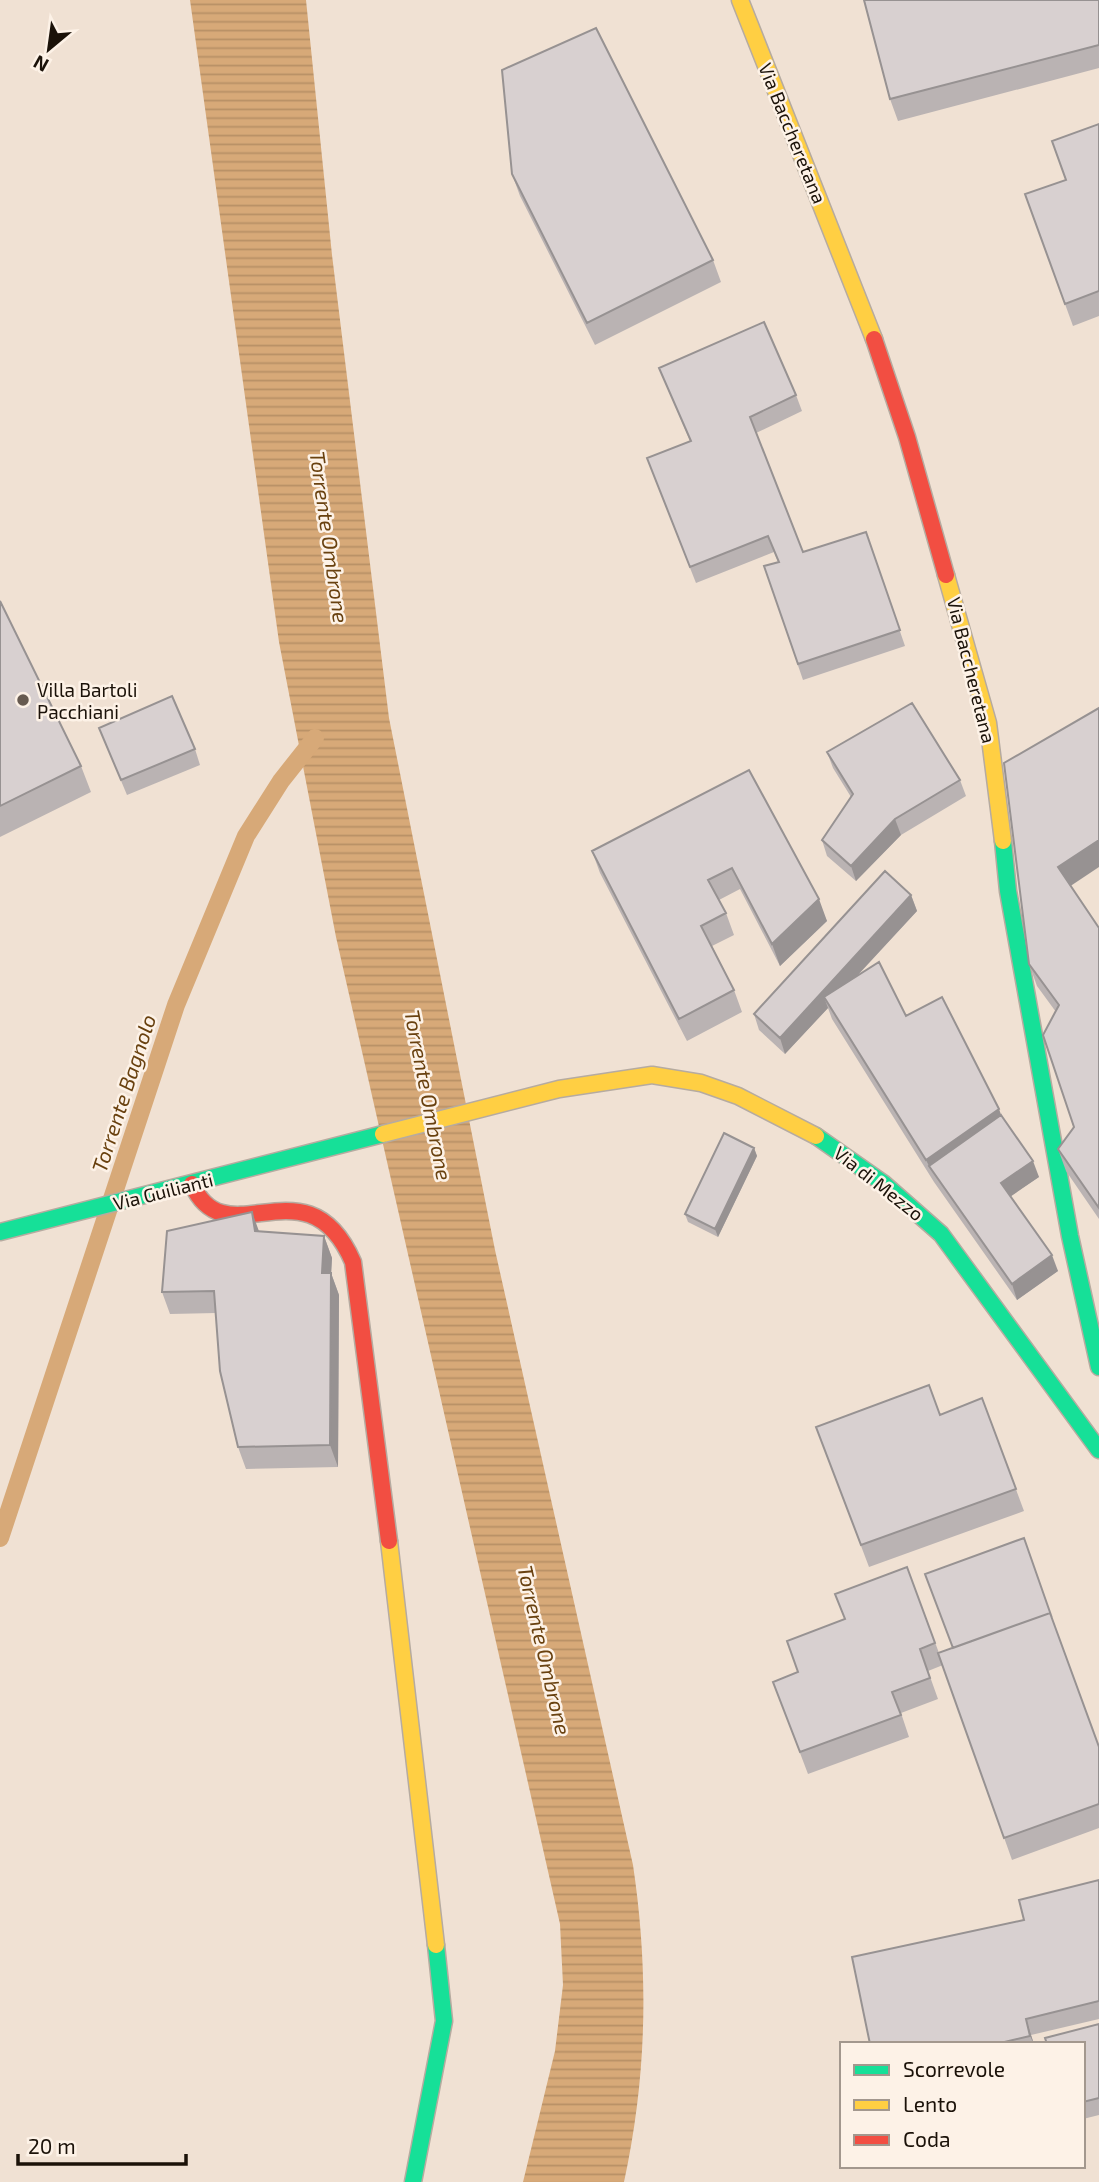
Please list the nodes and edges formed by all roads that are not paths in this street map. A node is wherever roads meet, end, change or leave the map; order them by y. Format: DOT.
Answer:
graph roads {
  1 [pos="740,0"];
  2 [pos="326,1149"];
  3 [pos="192,1184"];
  4 [pos="4,1231"];
  5 [pos="1099,1367"];
  6 [pos="1099,1450"];
  7 [pos="413,2182"];
  1 -- 5 [label="street, Via Baccheretana"];
  2 -- 3 [label="street, Via Guilianti"];
  2 -- 6 [label="street, Via di Mezzo"];
  3 -- 4 [label="street, Via Guilianti"];
  3 -- 7 [label="street"];
}
